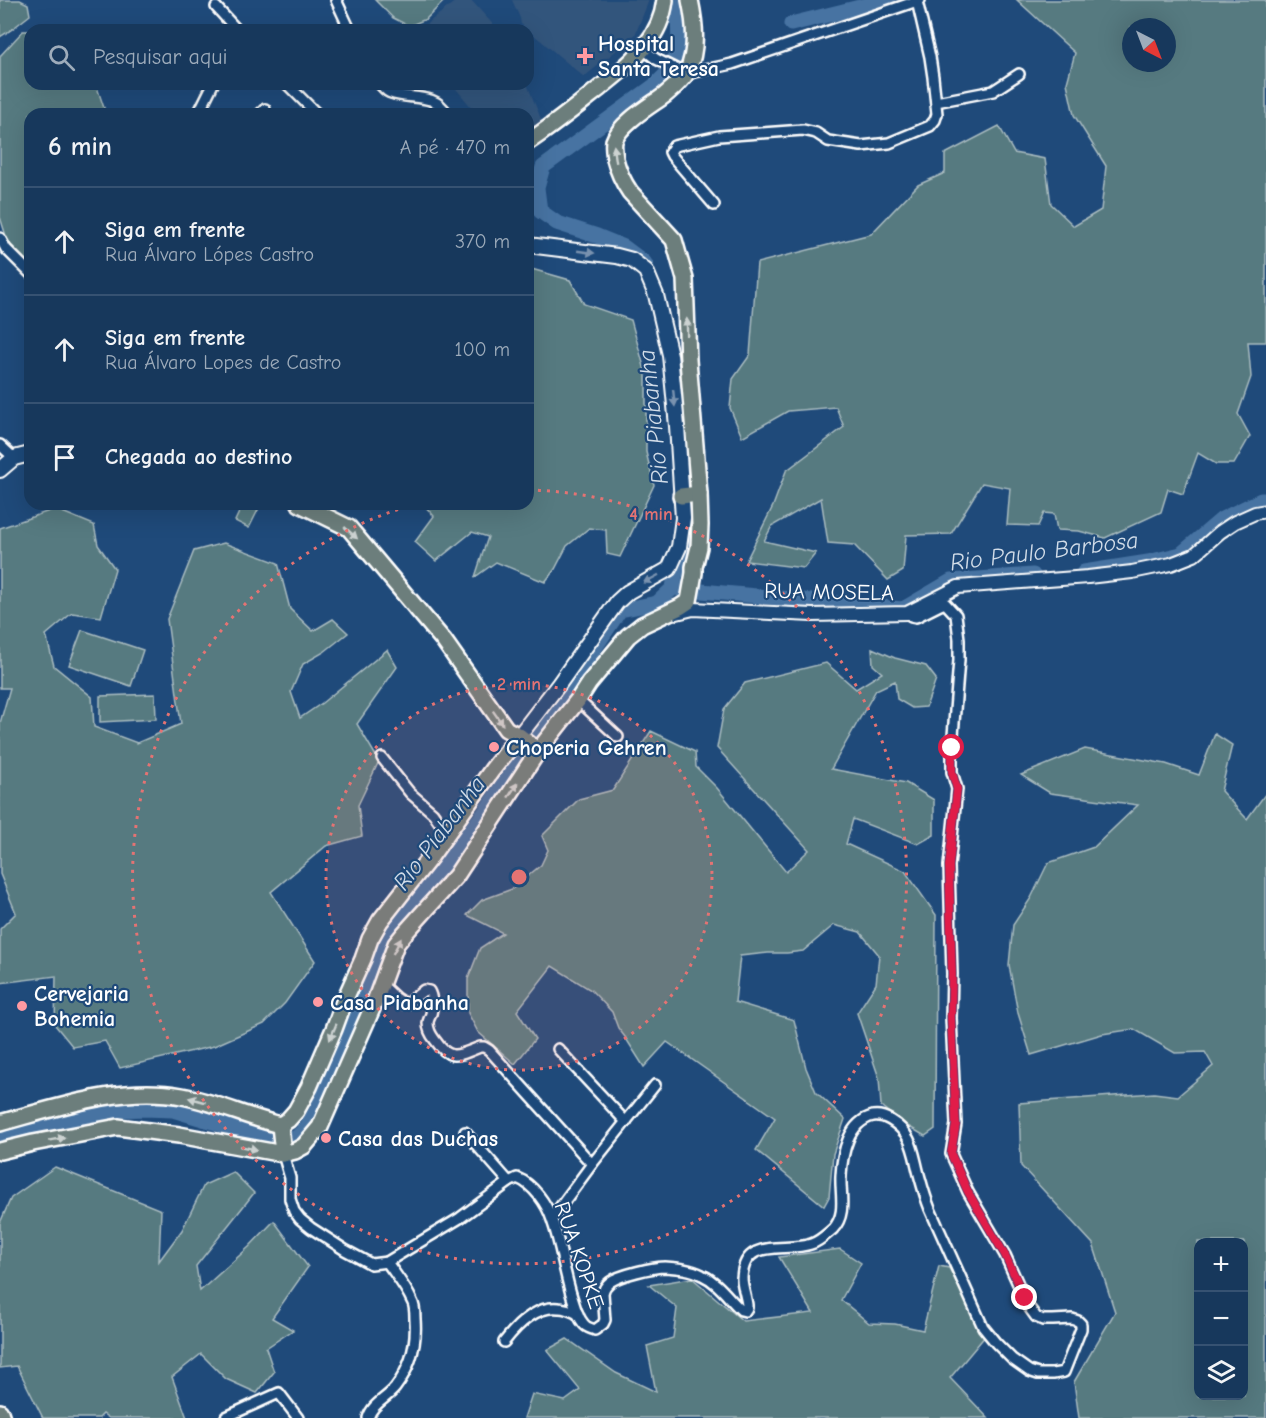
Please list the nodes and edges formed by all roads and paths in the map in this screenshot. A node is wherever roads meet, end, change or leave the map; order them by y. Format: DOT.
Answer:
graph roads {
  1 [pos="336,0"];
  2 [pos="665,0"];
  3 [pos="690,0"];
  4 [pos="919,1"];
  5 [pos="216,7"];
  6 [pos="232,24"];
  7 [pos="347,24"];
  8 [pos="643,49"];
  9 [pos="686,74"];
  10 [pos="1019,75"];
  11 [pos="210,90"];
  12 [pos="293,90"];
  13 [pos="387,90"];
  14 [pos="936,102"];
  15 [pos="201,108"];
  16 [pos="311,108"];
  17 [pos="442,108"];
  18 [pos="534,138"];
  19 [pos="714,205"];
  20 [pos="0,238"];
  21 [pos="534,246"];
  22 [pos="24,267"];
  23 [pos="0,445"];
  24 [pos="24,456"];
  25 [pos="14,458"];
  26 [pos="0,470"];
  27 [pos="699,494"];
  28 [pos="681,496"];
  29 [pos="312,510"];
  30 [pos="1266,511"];
  31 [pos="691,605"];
  32 [pos="907,613"];
  33 [pos="578,700"];
  34 [pos="519,736"];
  35 [pos="618,737"];
  36 [pos="538,751"];
  37 [pos="382,758"];
  38 [pos="447,833"];
  39 [pos="381,984"];
  40 [pos="558,1049"];
  41 [pos="655,1084"];
  42 [pos="626,1122"];
  43 [pos="0,1123"];
  44 [pos="280,1125"];
  45 [pos="465,1132"];
  46 [pos="0,1151"];
  47 [pos="283,1154"];
  48 [pos="592,1164"];
  49 [pos="509,1182"];
  50 [pos="552,1218"];
  51 [pos="387,1262"];
  52 [pos="578,1314"];
  53 [pos="504,1342"];
  54 [pos="0,1412"];
  55 [pos="226,1417"];
  56 [pos="2,1418"];
  57 [pos="298,1418"];
  58 [pos="368,1418"];
  1 -- 7 [label="street"];
  2 -- 8 [label="main road"];
  3 -- 9 [label="main road"];
  4 -- 9 [label="street"];
  4 -- 14 [label="street"];
  5 -- 6 [label="street"];
  8 -- 9 [label="street"];
  8 -- 18 [label="main road"];
  27 -- 9 [label="main road, one-way"];
  10 -- 14 [label="street"];
  11 -- 15 [label="street"];
  12 -- 16 [label="street"];
  13 -- 17 [label="street"];
  14 -- 19 [label="street"];
  20 -- 22 [label="street"];
  21 -- 28 [label="main road, one-way"];
  23 -- 25 [label="street"];
  24 -- 25 [label="main road"];
  25 -- 26 [label="main road"];
  27 -- 28 [label="main road"];
  27 -- 31 [label="main road"];
  28 -- 34 [label="main road, one-way"];
  29 -- 34 [label="main road, one-way"];
  30 -- 32 [label="street, RUA MOSELA"];
  31 -- 32 [label="street, RUA MOSELA"];
  31 -- 33 [label="main road"];
  32 -- 52 [label="street, RUA KOPKE"];
  33 -- 35 [label="street"];
  33 -- 36 [label="main road"];
  34 -- 36 [label="main road"];
  34 -- 38 [label="main road"];
  39 -- 36 [label="main road, one-way"];
  37 -- 38 [label="street"];
  38 -- 44 [label="main road, one-way"];
  39 -- 47 [label="main road"];
  39 -- 48 [label="street"];
  40 -- 42 [label="street"];
  41 -- 42 [label="street"];
  42 -- 48 [label="street"];
  44 -- 43 [label="main road, one-way"];
  44 -- 47 [label="main road"];
  45 -- 49 [label="street"];
  46 -- 47 [label="main road, one-way"];
  47 -- 51 [label="street"];
  48 -- 50 [label="street"];
  49 -- 50 [label="street, RUA KOPKE"];
  49 -- 51 [label="street"];
  50 -- 52 [label="street, RUA KOPKE"];
  51 -- 58 [label="street"];
  52 -- 53 [label="street"];
  54 -- 56 [label="main road"];
  55 -- 57 [label="street"];
}
